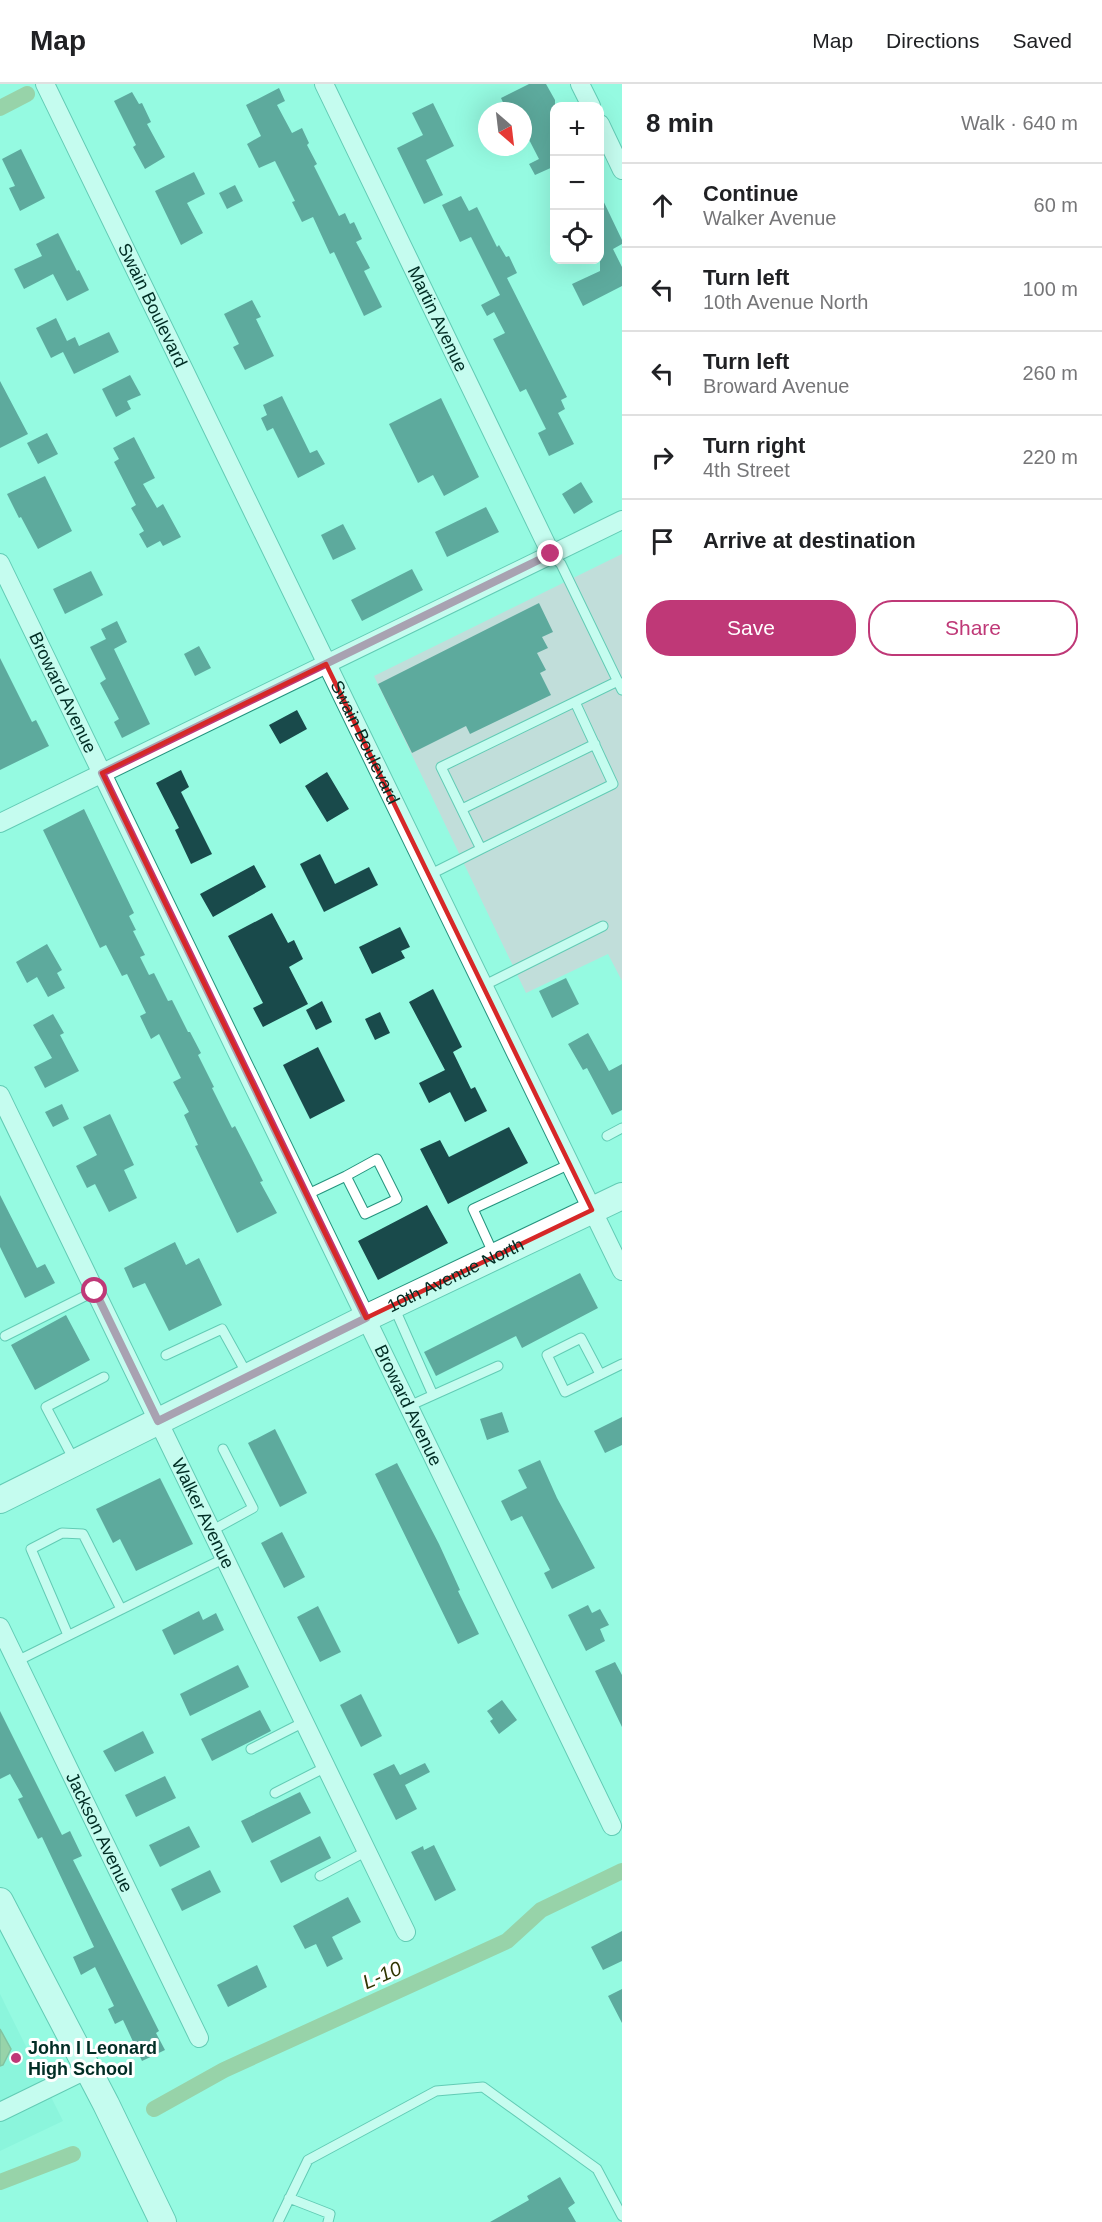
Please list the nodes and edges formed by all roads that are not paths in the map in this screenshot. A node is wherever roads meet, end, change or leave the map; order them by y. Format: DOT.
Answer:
graph roads {
  1 [pos="45,84"];
  2 [pos="324,84"];
  3 [pos="580,84"];
  4 [pos="589,102"];
  5 [pos="604,132"];
  6 [pos="622,170"];
  7 [pos="622,520"];
  8 [pos="551,554"];
  9 [pos="0,563"];
  10 [pos="326,664"];
  11 [pos="620,685"];
  12 [pos="575,702"];
  13 [pos="595,744"];
  14 [pos="102,773"];
  15 [pos="462,810"];
  16 [pos="0,823"];
  17 [pos="481,849"];
  18 [pos="429,874"];
  19 [pos="603,926"];
  20 [pos="483,986"];
  21 [pos="0,1095"];
  22 [pos="622,1128"];
  23 [pos="607,1136"];
  24 [pos="570,1164"];
  25 [pos="346,1176"];
  26 [pos="306,1195"];
  27 [pos="622,1196"];
  28 [pos="592,1210"];
  29 [pos="495,1257"];
  30 [pos="622,1271"];
  31 [pos="95,1291"];
  32 [pos="393,1305"];
  33 [pos="366,1318"];
  34 [pos="5,1336"];
  35 [pos="165,1355"];
  36 [pos="622,1364"];
  37 [pos="498,1366"];
  38 [pos="600,1374"];
  39 [pos="248,1376"];
  40 [pos="104,1377"];
  41 [pos="433,1395"];
  42 [pos="409,1406"];
  43 [pos="158,1421"];
  44 [pos="223,1449"];
  45 [pos="75,1462"];
  46 [pos="0,1500"];
  47 [pos="211,1531"];
  48 [pos="225,1558"];
  49 [pos="121,1610"];
  50 [pos="0,1627"];
  51 [pos="68,1635"];
  52 [pos="16,1661"];
  53 [pos="304,1722"];
  54 [pos="251,1749"];
  55 [pos="326,1767"];
  56 [pos="275,1793"];
  57 [pos="612,1826"];
  58 [pos="367,1851"];
  59 [pos="320,1876"];
  60 [pos="0,1901"];
  61 [pos="406,1932"];
  62 [pos="199,2038"];
  63 [pos="88,2069"];
  64 [pos="0,2112"];
  65 [pos="289,2198"];
  66 [pos="622,2216"];
  67 [pos="163,2222"];
  68 [pos="278,2222"];
  69 [pos="328,2222"];
  1 -- 10 [label="street, Swain Boulevard"];
  2 -- 8 [label="street, Martin Avenue"];
  3 -- 4 [label="street"];
  5 -- 6 [label="street"];
  7 -- 8 [label="street"];
  8 -- 10 [label="street"];
  8 -- 11 [label="lane"];
  9 -- 14 [label="street, Broward Avenue"];
  10 -- 14 [label="street"];
  10 -- 18 [label="street, Swain Boulevard"];
  11 -- 12 [label="lane"];
  12 -- 13 [label="lane"];
  12 -- 15 [label="lane"];
  13 -- 15 [label="lane"];
  13 -- 17 [label="lane"];
  14 -- 16 [label="street"];
  14 -- 26 [label="street, Broward Avenue"];
  15 -- 17 [label="lane"];
  17 -- 18 [label="lane"];
  18 -- 20 [label="street, Swain Boulevard"];
  19 -- 20 [label="lane"];
  20 -- 24 [label="street, Swain Boulevard"];
  21 -- 31 [label="street, Walker Avenue"];
  22 -- 23 [label="lane"];
  24 -- 28 [label="street, Swain Boulevard"];
  24 -- 29 [label="lane"];
  25 -- 25 [label="lane"];
  25 -- 26 [label="lane"];
  26 -- 33 [label="street, Broward Avenue"];
  27 -- 28 [label="street, 10th Avenue North"];
  28 -- 29 [label="street, 10th Avenue North"];
  28 -- 30 [label="street, Swain Boulevard"];
  29 -- 32 [label="street, 10th Avenue North"];
  31 -- 34 [label="lane"];
  31 -- 43 [label="street, Walker Avenue"];
  32 -- 33 [label="street, 10th Avenue North"];
  32 -- 41 [label="lane"];
  33 -- 39 [label="street, 10th Avenue North"];
  33 -- 42 [label="street, Broward Avenue"];
  35 -- 39 [label="lane"];
  36 -- 38 [label="lane"];
  37 -- 41 [label="lane"];
  38 -- 38 [label="lane"];
  39 -- 43 [label="street, 10th Avenue North"];
  40 -- 45 [label="lane"];
  41 -- 42 [label="lane"];
  42 -- 57 [label="street, Broward Avenue"];
  43 -- 45 [label="street, 10th Avenue North"];
  43 -- 47 [label="street, Walker Avenue"];
  44 -- 47 [label="lane"];
  45 -- 46 [label="street, 10th Avenue North"];
  47 -- 48 [label="street, Walker Avenue"];
  48 -- 49 [label="lane"];
  48 -- 53 [label="street, Walker Avenue"];
  49 -- 51 [label="lane"];
  49 -- 51 [label="lane"];
  50 -- 52 [label="street, Jackson Avenue"];
  51 -- 52 [label="lane"];
  52 -- 62 [label="street, Jackson Avenue"];
  53 -- 54 [label="lane"];
  53 -- 55 [label="street, Walker Avenue"];
  55 -- 56 [label="lane"];
  55 -- 58 [label="street, Walker Avenue"];
  58 -- 59 [label="lane"];
  58 -- 61 [label="street, Walker Avenue"];
  60 -- 63 [label="street"];
  63 -- 64 [label="street"];
  63 -- 67 [label="street"];
  65 -- 66 [label="lane"];
  65 -- 68 [label="lane"];
  65 -- 69 [label="lane"];
}
